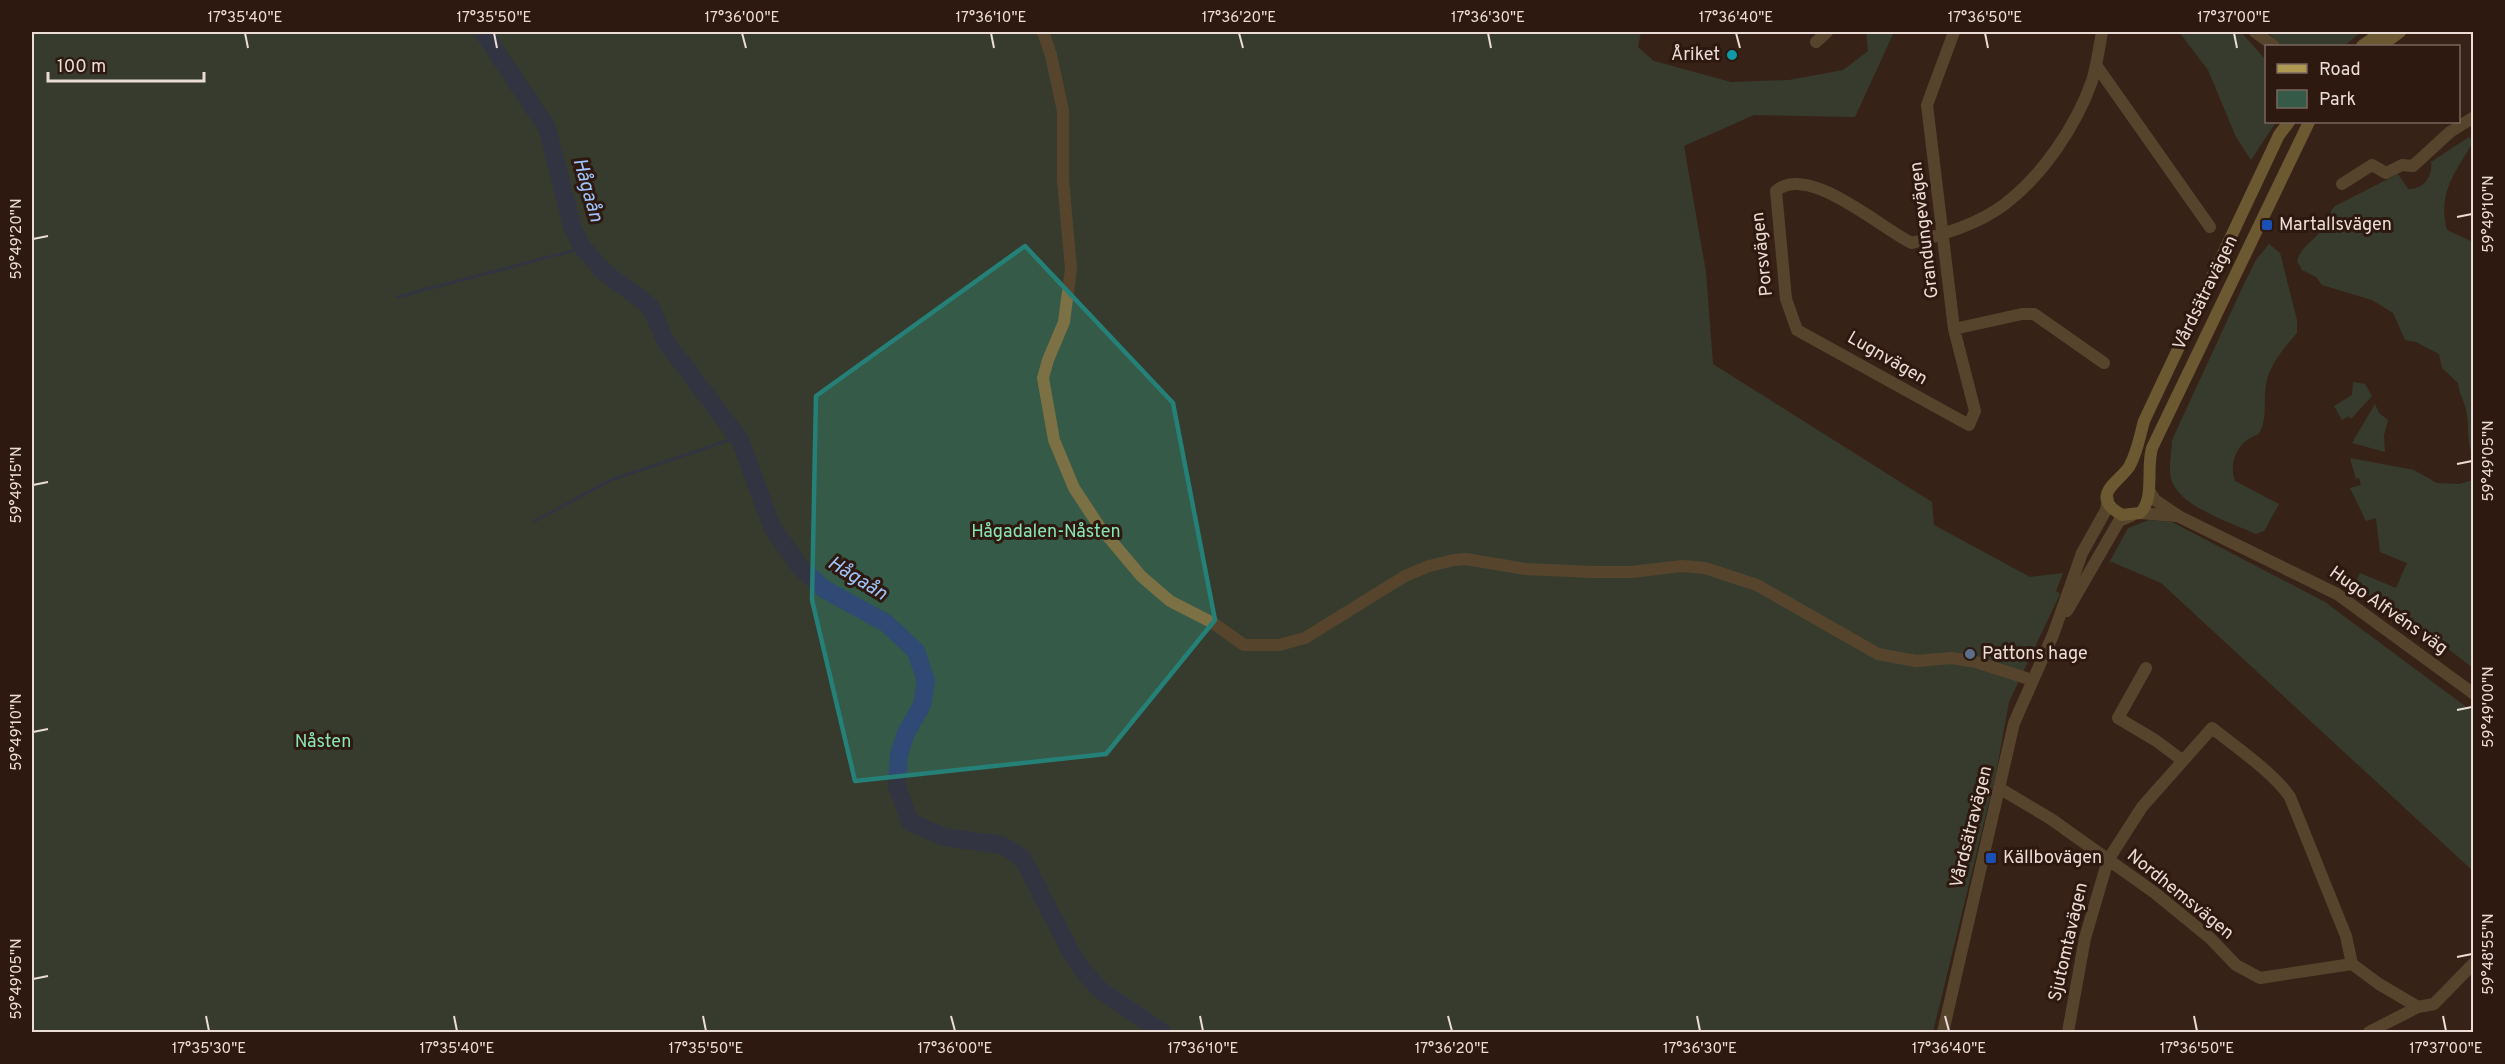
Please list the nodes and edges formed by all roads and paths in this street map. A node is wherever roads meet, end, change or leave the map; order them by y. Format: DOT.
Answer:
graph roads {
  1 [pos="1042,32"];
  2 [pos="1827,32"];
  3 [pos="1954,32"];
  4 [pos="2102,32"];
  5 [pos="2256,32"];
  6 [pos="2382,32"];
  7 [pos="2400,32"];
  8 [pos="1816,42"];
  9 [pos="2266,45"];
  10 [pos="2273,45"];
  11 [pos="2363,45"];
  12 [pos="2382,45"];
  13 [pos="2096,65"];
  14 [pos="2474,117"];
  15 [pos="2288,123"];
  16 [pos="2309,123"];
  17 [pos="2342,184"];
  18 [pos="2210,227"];
  19 [pos="1944,234"];
  20 [pos="1791,320"];
  21 [pos="1954,329"];
  22 [pos="2104,363"];
  23 [pos="1969,425"];
  24 [pos="2118,477"];
  25 [pos="2148,487"];
  26 [pos="2108,499"];
  27 [pos="2135,515"];
  28 [pos="2180,517"];
  29 [pos="2053,635"];
  30 [pos="2146,668"];
  31 [pos="2032,680"];
  32 [pos="2474,694"];
  33 [pos="2182,760"];
  34 [pos="1999,788"];
  35 [pos="2108,860"];
  36 [pos="2474,963"];
  37 [pos="2352,964"];
  38 [pos="2418,1007"];
  39 [pos="1943,1032"];
  40 [pos="2068,1032"];
  41 [pos="2369,1032"];
  1 -- 31 [label="street"];
  2 -- 8 [label="street"];
  3 -- 19 [label="street, Grandungevägen"];
  4 -- 13 [label="street"];
  5 -- 9 [label="street"];
  5 -- 10 [label="street"];
  6 -- 11 [label="main road"];
  7 -- 12 [label="main road"];
  13 -- 18 [label="street"];
  13 -- 19 [label="street"];
  14 -- 17 [label="street"];
  15 -- 24 [label="main road, Vårdsätravägen"];
  16 -- 25 [label="main road, Vårdsätravägen"];
  19 -- 20 [label="street, Porsvägen"];
  19 -- 21 [label="street, Grandungevägen"];
  20 -- 23 [label="street, Lugnvägen"];
  21 -- 22 [label="street"];
  21 -- 23 [label="street, Grandungevägen"];
  24 -- 25 [label="main road"];
  24 -- 26 [label="main road"];
  25 -- 27 [label="main road"];
  25 -- 28 [label="street, Hugo Alfvéns väg"];
  26 -- 27 [label="main road"];
  26 -- 29 [label="street, Vårdsätravägen"];
  27 -- 28 [label="street, Hugo Alfvéns väg"];
  27 -- 29 [label="street, Vårdsätravägen"];
  28 -- 32 [label="street, Hugo Alfvéns väg"];
  29 -- 31 [label="street, Vårdsätravägen"];
  30 -- 33 [label="street"];
  31 -- 34 [label="street, Vårdsätravägen"];
  33 -- 35 [label="street"];
  33 -- 37 [label="street"];
  34 -- 35 [label="street, Nordhemsvägen"];
  34 -- 39 [label="street, Vårdsätravägen"];
  35 -- 37 [label="street, Nordhemsvägen"];
  35 -- 40 [label="street, Sjutomtavägen"];
  36 -- 38 [label="street"];
  37 -- 38 [label="street"];
  38 -- 41 [label="street"];
}
